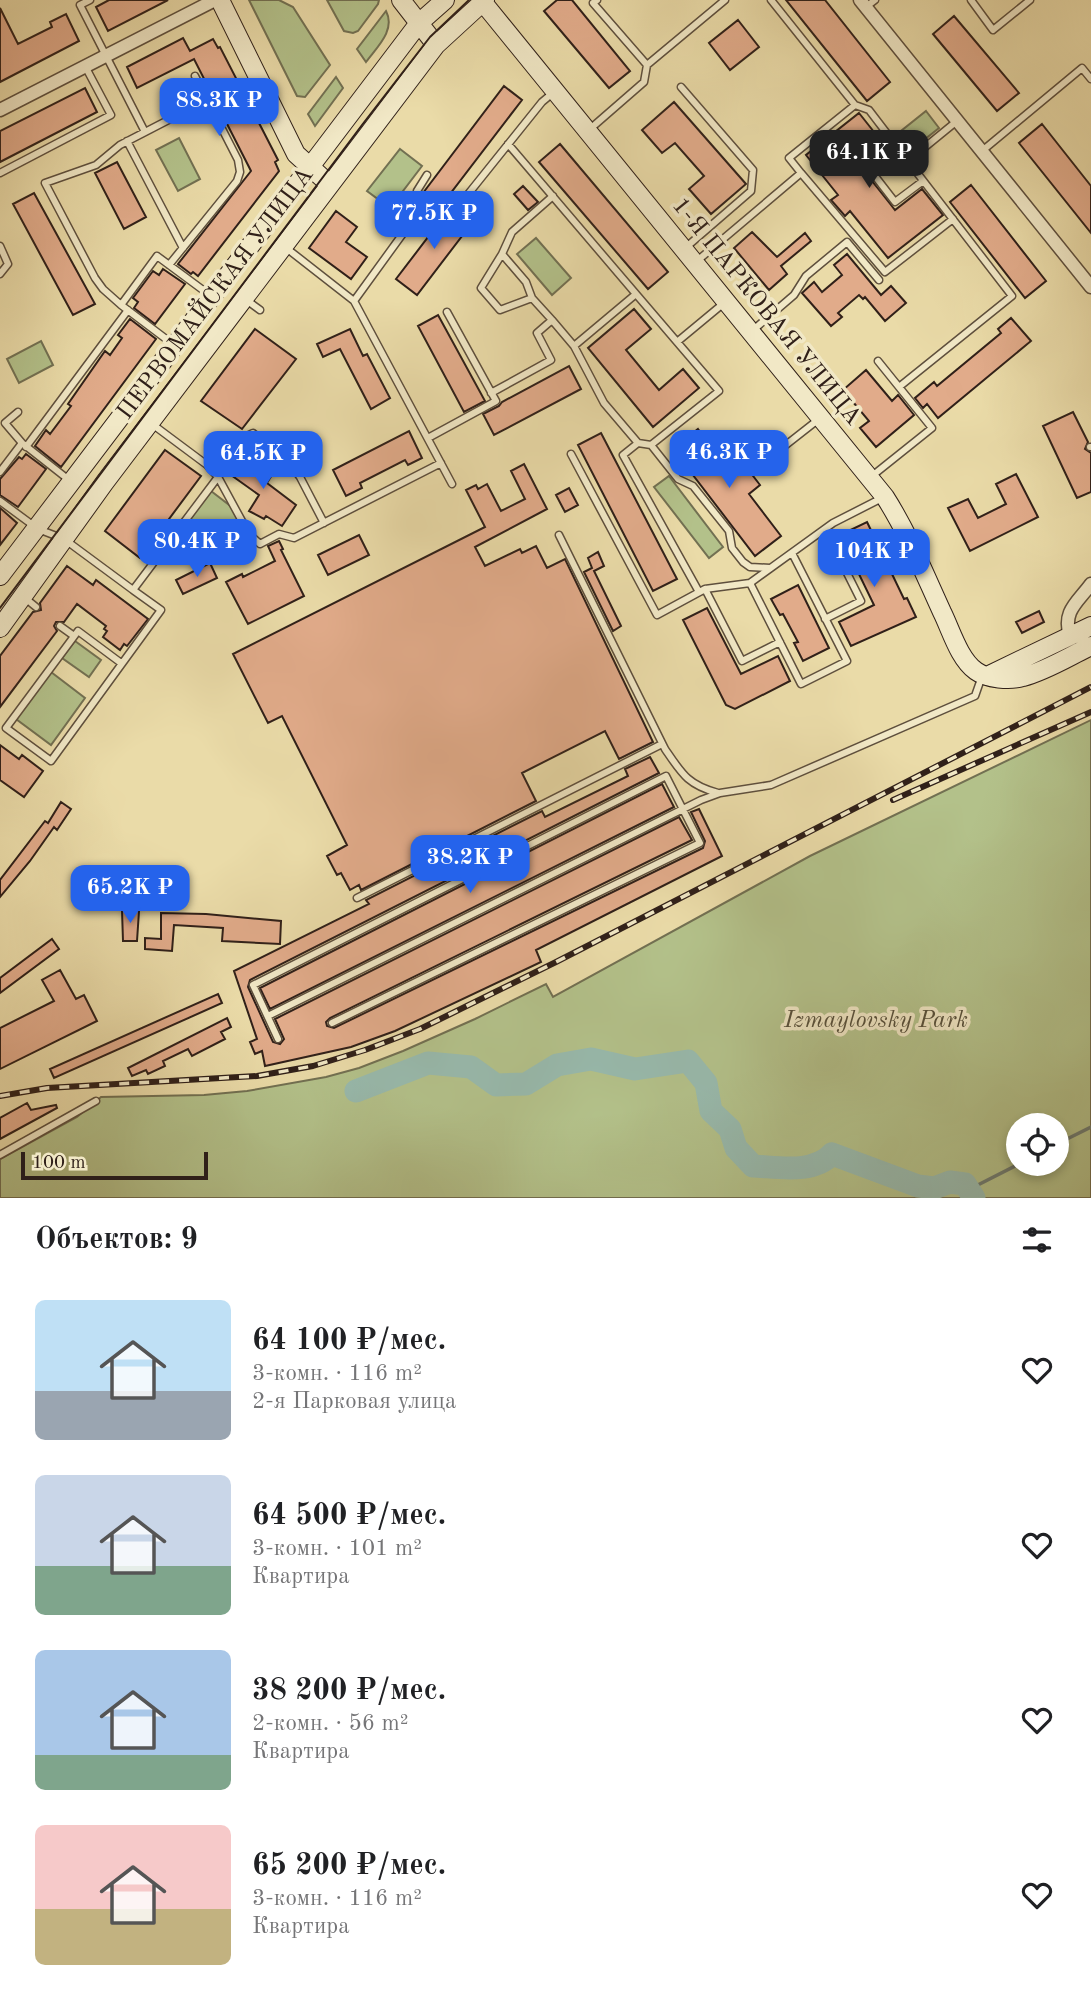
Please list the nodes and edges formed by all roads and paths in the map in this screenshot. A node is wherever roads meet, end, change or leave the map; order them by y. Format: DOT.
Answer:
graph roads {
  1 [pos="90,0"];
  2 [pos="218,0"];
  3 [pos="401,0"];
  4 [pos="445,0"];
  5 [pos="483,0"];
  6 [pos="597,0"];
  7 [pos="725,0"];
  8 [pos="771,0"];
  9 [pos="971,0"];
  10 [pos="1030,0"];
  11 [pos="867,2"];
  12 [pos="419,23"];
  13 [pos="436,45"];
  14 [pos="105,56"];
  15 [pos="647,65"];
  16 [pos="85,66"];
  17 [pos="195,76"];
  18 [pos="1091,79"];
  19 [pos="681,87"];
  20 [pos="555,90"];
  21 [pos="207,100"];
  22 [pos="855,105"];
  23 [pos="2,106"];
  24 [pos="957,121"];
  25 [pos="588,131"];
  26 [pos="145,132"];
  27 [pos="889,137"];
  28 [pos="127,141"];
  29 [pos="508,144"];
  30 [pos="982,151"];
  31 [pos="908,161"];
  32 [pos="309,166"];
  33 [pos="0,173"];
  34 [pos="801,173"];
  35 [pos="428,175"];
  36 [pos="923,181"];
  37 [pos="329,184"];
  38 [pos="553,196"];
  39 [pos="461,203"];
  40 [pos="953,219"];
  41 [pos="0,246"];
  42 [pos="284,246"];
  43 [pos="183,248"];
  44 [pos="502,254"];
  45 [pos="688,257"];
  46 [pos="169,265"];
  47 [pos="0,274"];
  48 [pos="879,280"];
  49 [pos="1091,287"];
  50 [pos="636,294"];
  51 [pos="211,296"];
  52 [pos="244,298"];
  53 [pos="532,298"];
  54 [pos="354,301"];
  55 [pos="725,301"];
  56 [pos="121,305"];
  57 [pos="128,310"];
  58 [pos="260,310"];
  59 [pos="447,312"];
  60 [pos="552,320"];
  61 [pos="750,332"];
  62 [pos="677,342"];
  63 [pos="176,346"];
  64 [pos="574,346"];
  65 [pos="878,361"];
  66 [pos="899,387"];
  67 [pos="491,393"];
  68 [pos="18,412"];
  69 [pos="821,418"];
  70 [pos="150,423"];
  71 [pos="253,433"];
  72 [pos="262,433"];
  73 [pos="428,438"];
  74 [pos="638,443"];
  75 [pos="24,445"];
  76 [pos="652,445"];
  77 [pos="571,454"];
  78 [pos="768,459"];
  79 [pos="441,463"];
  80 [pos="207,465"];
  81 [pos="0,472"];
  82 [pos="218,477"];
  83 [pos="870,477"];
  84 [pos="72,483"];
  85 [pos="452,484"];
  86 [pos="885,497"];
  87 [pos="0,501"];
  88 [pos="324,523"];
  89 [pos="38,529"];
  90 [pos="825,529"];
  91 [pos="559,535"];
  92 [pos="64,539"];
  93 [pos="792,553"];
  94 [pos="770,568"];
  95 [pos="1,575"];
  96 [pos="750,583"];
  97 [pos="1091,584"];
  98 [pos="133,590"];
  99 [pos="702,590"];
  100 [pos="30,602"];
  101 [pos="825,619"];
  102 [pos="60,626"];
  103 [pos="1091,626"];
  104 [pos="0,628"];
  105 [pos="74,636"];
  106 [pos="1070,636"];
  107 [pos="780,642"];
  108 [pos="1091,646"];
  109 [pos="121,663"];
  110 [pos="984,675"];
  111 [pos="662,744"];
  112 [pos="720,793"];
  113 [pos="683,810"];
  114 [pos="358,898"];
  115 [pos="268,1016"];
  116 [pos="332,1023"];
  117 [pos="278,1039"];
  118 [pos="96,1101"];
  119 [pos="0,1155"];
  1 -- 14 [label="lane"];
  2 -- 14 [label="street"];
  2 -- 32 [label="main road"];
  3 -- 12 [label="main road"];
  4 -- 12 [label="main road, ПЕРВОМАЙСКАЯ УЛИЦА"];
  5 -- 13 [label="main road, ПЕРВОМАЙСКАЯ УЛИЦА"];
  5 -- 20 [label="main road, 1-Я ПАРКОВАЯ УЛИЦА"];
  6 -- 15 [label="lane"];
  7 -- 15 [label="lane"];
  8 -- 22 [label="lane"];
  9 -- 10 [label="lane"];
  11 -- 24 [label="street"];
  12 -- 13 [label="main road"];
  12 -- 32 [label="main road, ПЕРВОМАЙСКАЯ УЛИЦА"];
  13 -- 37 [label="main road, ПЕРВОМАЙСКАЯ УЛИЦА"];
  14 -- 16 [label="street"];
  14 -- 26 [label="lane"];
  15 -- 25 [label="lane"];
  16 -- 23 [label="street"];
  16 -- 33 [label="lane"];
  17 -- 21 [label="lane"];
  18 -- 30 [label="lane"];
  19 -- 45 [label="lane"];
  20 -- 25 [label="main road, 1-Я ПАРКОВАЯ УЛИЦА"];
  20 -- 29 [label="lane"];
  21 -- 26 [label="lane"];
  21 -- 43 [label="lane"];
  22 -- 27 [label="lane"];
  22 -- 34 [label="lane"];
  24 -- 30 [label="street"];
  24 -- 31 [label="lane"];
  25 -- 45 [label="main road, 1-Я ПАРКОВАЯ УЛИЦА"];
  26 -- 28 [label="lane"];
  27 -- 31 [label="lane"];
  27 -- 36 [label="lane"];
  28 -- 43 [label="lane"];
  28 -- 56 [label="lane"];
  29 -- 38 [label="lane"];
  29 -- 39 [label="lane"];
  30 -- 49 [label="street"];
  31 -- 36 [label="lane"];
  32 -- 37 [label="main road"];
  32 -- 51 [label="main road, ПЕРВОМАЙСКАЯ УЛИЦА"];
  34 -- 40 [label="lane"];
  34 -- 45 [label="lane"];
  35 -- 54 [label="lane"];
  36 -- 40 [label="lane"];
  37 -- 42 [label="main road, ПЕРВОМАЙСКАЯ УЛИЦА"];
  38 -- 44 [label="lane"];
  38 -- 50 [label="lane"];
  40 -- 66 [label="lane"];
  41 -- 47 [label="lane"];
  42 -- 52 [label="main road, ПЕРВОМАЙСКАЯ УЛИЦА"];
  42 -- 54 [label="lane"];
  43 -- 46 [label="lane"];
  44 -- 53 [label="lane"];
  44 -- 53 [label="lane"];
  45 -- 55 [label="main road, 1-Я ПАРКОВАЯ УЛИЦА"];
  46 -- 51 [label="lane"];
  46 -- 56 [label="lane"];
  48 -- 61 [label="lane"];
  50 -- 62 [label="lane"];
  50 -- 64 [label="lane"];
  51 -- 63 [label="main road, ПЕРВОМАЙСКАЯ УЛИЦА"];
  52 -- 58 [label="lane"];
  52 -- 70 [label="main road, ПЕРВОМАЙСКАЯ УЛИЦА"];
  53 -- 60 [label="lane"];
  54 -- 73 [label="lane"];
  55 -- 61 [label="main road, 1-Я ПАРКОВАЯ УЛИЦА"];
  55 -- 62 [label="lane"];
  56 -- 57 [label="lane"];
  57 -- 63 [label="lane"];
  57 -- 75 [label="lane"];
  59 -- 67 [label="lane"];
  60 -- 64 [label="lane"];
  60 -- 67 [label="lane"];
  61 -- 69 [label="main road, 1-Я ПАРКОВАЯ УЛИЦА"];
  62 -- 76 [label="lane"];
  63 -- 84 [label="main road, ПЕРВОМАЙСКАЯ УЛИЦА"];
  64 -- 74 [label="lane"];
  65 -- 66 [label="lane"];
  66 -- 83 [label="lane"];
  67 -- 73 [label="lane"];
  68 -- 75 [label="lane"];
  69 -- 78 [label="lane"];
  69 -- 83 [label="main road, 1-Я ПАРКОВАЯ УЛИЦА"];
  70 -- 80 [label="lane"];
  70 -- 92 [label="main road, ПЕРВОМАЙСКАЯ УЛИЦА"];
  71 -- 72 [label="lane"];
  71 -- 80 [label="lane"];
  71 -- 88 [label="lane"];
  73 -- 79 [label="lane"];
  74 -- 76 [label="lane"];
  74 -- 99 [label="lane"];
  75 -- 81 [label="lane"];
  75 -- 84 [label="lane"];
  76 -- 94 [label="lane"];
  77 -- 99 [label="lane"];
  79 -- 85 [label="lane"];
  79 -- 88 [label="lane"];
  80 -- 82 [label="lane"];
  82 -- 88 [label="lane"];
  82 -- 98 [label="lane"];
  83 -- 86 [label="main road, 1-Я ПАРКОВАЯ УЛИЦА"];
  84 -- 89 [label="main road, ПЕРВОМАЙСКАЯ УЛИЦА"];
  86 -- 90 [label="lane"];
  86 -- 110 [label="main road, 1-Я ПАРКОВАЯ УЛИЦА"];
  87 -- 89 [label="lane"];
  89 -- 92 [label="lane"];
  89 -- 95 [label="main road, ПЕРВОМАЙСКАЯ УЛИЦА"];
  90 -- 93 [label="lane"];
  90 -- 101 [label="lane"];
  91 -- 111 [label="lane"];
  92 -- 98 [label="lane"];
  92 -- 100 [label="main road, ПЕРВОМАЙСКАЯ УЛИЦА"];
  93 -- 94 [label="lane"];
  93 -- 101 [label="lane"];
  94 -- 96 [label="lane"];
  95 -- 100 [label="main road"];
  96 -- 99 [label="lane"];
  96 -- 107 [label="lane"];
  97 -- 106 [label="street"];
  98 -- 109 [label="lane"];
  99 -- 107 [label="lane"];
  100 -- 104 [label="main road, ПЕРВОМАЙСКАЯ УЛИЦА"];
  101 -- 107 [label="lane"];
  102 -- 105 [label="lane"];
  103 -- 106 [label="main road"];
  105 -- 109 [label="lane"];
  105 -- 109 [label="lane"];
  106 -- 110 [label="main road"];
  108 -- 110 [label="main road"];
  110 -- 112 [label="lane"];
  111 -- 112 [label="lane"];
  111 -- 114 [label="lane"];
  112 -- 113 [label="lane"];
  113 -- 115 [label="lane"];
  113 -- 115 [label="lane"];
  113 -- 116 [label="lane"];
  115 -- 117 [label="lane"];
  118 -- 119 [label="lane"];
}
